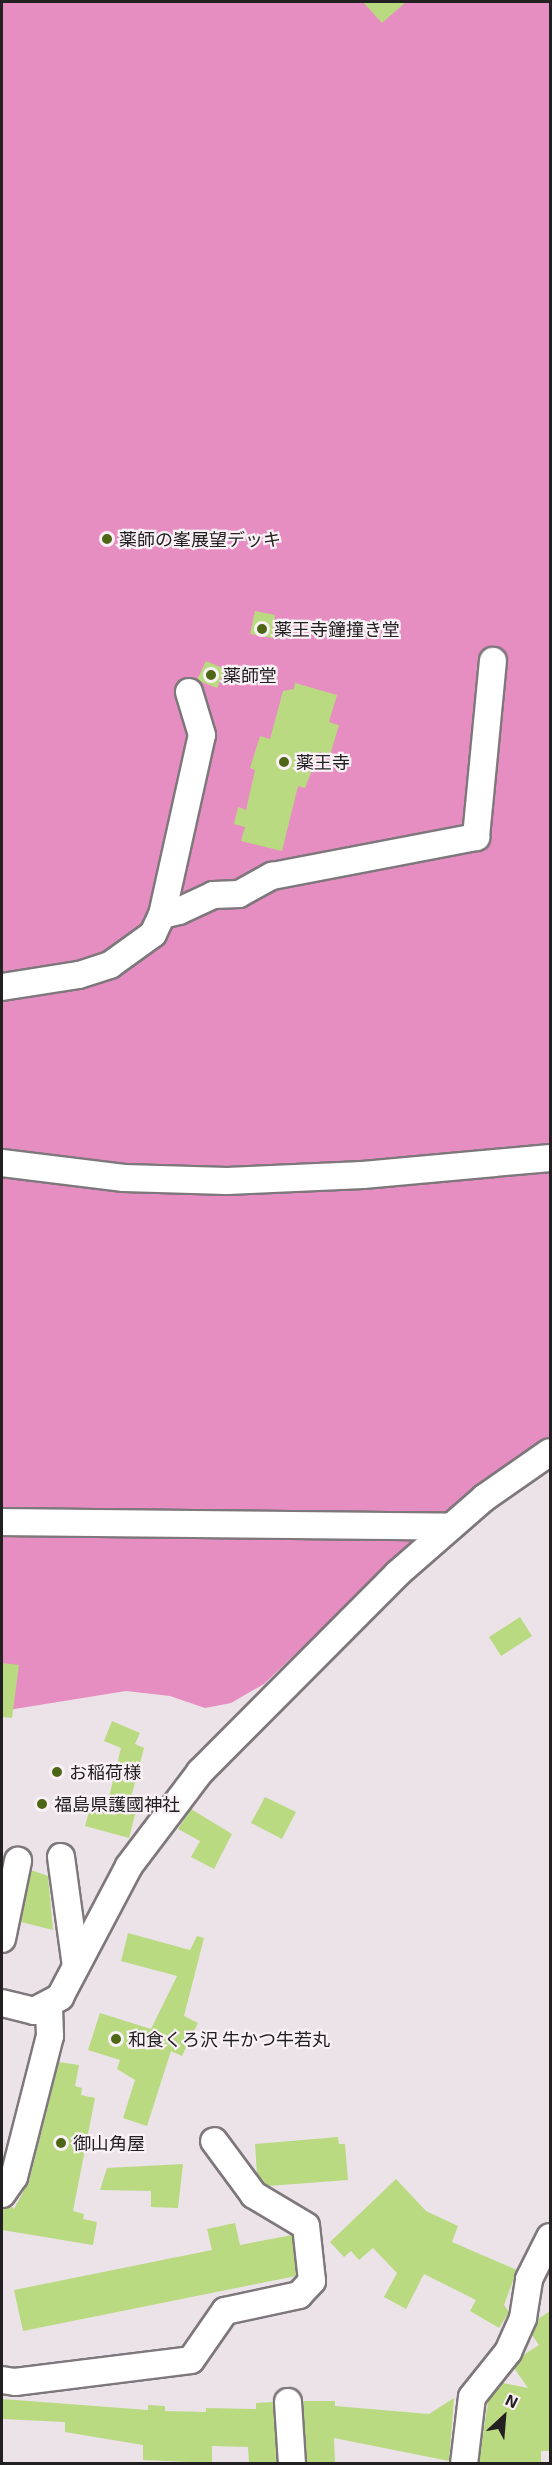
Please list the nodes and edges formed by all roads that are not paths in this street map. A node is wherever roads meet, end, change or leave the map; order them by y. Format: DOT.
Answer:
graph roads {
  1 [pos="493,661"];
  2 [pos="189,692"];
  3 [pos="162,915"];
  4 [pos="2,987"];
  5 [pos="550,1158"];
  6 [pos="2,1163"];
  7 [pos="550,1452"];
  8 [pos="2,1522"];
  9 [pos="450,1527"];
  10 [pos="61,1857"];
  11 [pos="18,1861"];
  12 [pos="2,1939"];
  13 [pos="76,1966"];
  14 [pos="2,2003"];
  15 [pos="49,2005"];
  16 [pos="214,2141"];
  17 [pos="2,2194"];
  18 [pos="550,2237"];
  19 [pos="543,2272"];
  20 [pos="2,2380"];
  21 [pos="288,2402"];
  22 [pos="292,2463"];
  23 [pos="464,2463"];
  1 -- 3 [label="street"];
  2 -- 3 [label="street"];
  3 -- 4 [label="street"];
  5 -- 6 [label="street"];
  7 -- 9 [label="street"];
  8 -- 9 [label="street"];
  9 -- 13 [label="street"];
  10 -- 13 [label="street"];
  11 -- 12 [label="street"];
  13 -- 15 [label="street"];
  14 -- 15 [label="street"];
  15 -- 17 [label="street"];
  16 -- 20 [label="street"];
  18 -- 19 [label="street"];
  19 -- 23 [label="street"];
  21 -- 22 [label="street"];
}
